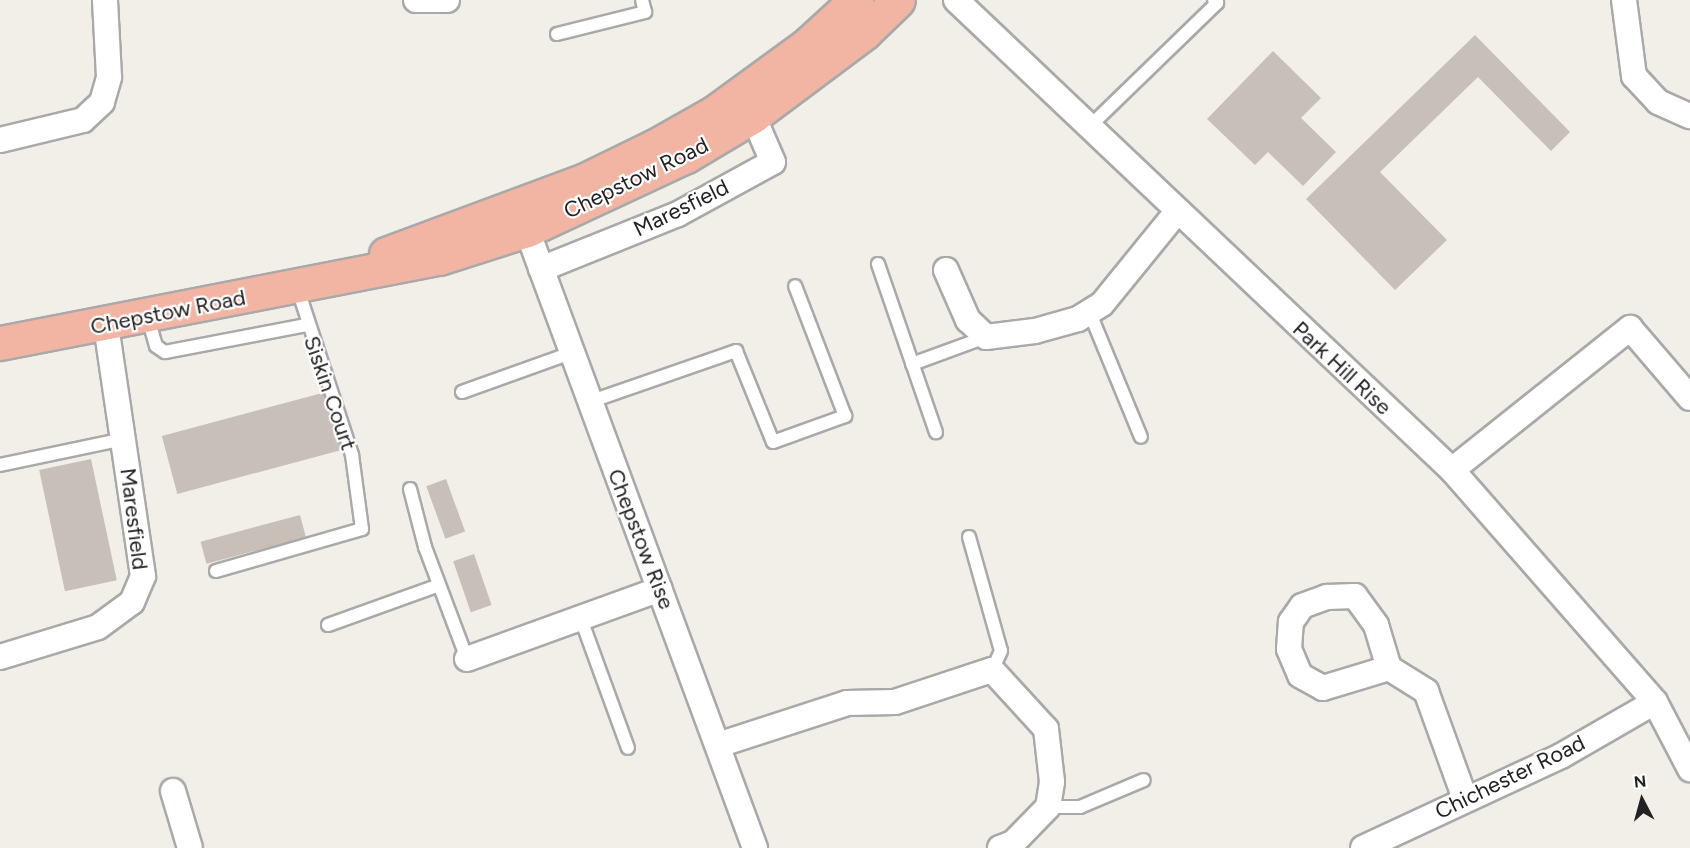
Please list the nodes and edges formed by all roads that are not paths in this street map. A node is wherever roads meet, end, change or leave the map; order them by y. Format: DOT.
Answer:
graph roads {
  1 [pos="105,0"];
  2 [pos="416,0"];
  3 [pos="447,0"];
  4 [pos="642,0"];
  5 [pos="856,0"];
  6 [pos="898,0"];
  7 [pos="956,0"];
  8 [pos="1214,0"];
  9 [pos="1624,0"];
  10 [pos="557,34"];
  11 [pos="753,116"];
  12 [pos="1690,117"];
  13 [pos="1088,128"];
  14 [pos="0,140"];
  15 [pos="1176,213"];
  16 [pos="527,230"];
  17 [pos="878,264"];
  18 [pos="541,269"];
  19 [pos="946,270"];
  20 [pos="334,275"];
  21 [pos="297,285"];
  22 [pos="795,286"];
  23 [pos="1089,311"];
  24 [pos="148,318"];
  25 [pos="306,325"];
  26 [pos="105,326"];
  27 [pos="986,337"];
  28 [pos="0,343"];
  29 [pos="571,353"];
  30 [pos="912,364"];
  31 [pos="462,392"];
  32 [pos="1690,399"];
  33 [pos="589,402"];
  34 [pos="936,432"];
  35 [pos="1141,437"];
  36 [pos="123,439"];
  37 [pos="0,465"];
  38 [pos="1452,470"];
  39 [pos="410,489"];
  40 [pos="969,537"];
  41 [pos="216,571"];
  42 [pos="439,585"];
  43 [pos="660,589"];
  44 [pos="581,619"];
  45 [pos="328,624"];
  46 [pos="0,657"];
  47 [pos="467,659"];
  48 [pos="1389,668"];
  49 [pos="992,670"];
  50 [pos="1655,702"];
  51 [pos="718,745"];
  52 [pos="628,748"];
  53 [pos="1690,769"];
  54 [pos="1144,780"];
  55 [pos="173,791"];
  56 [pos="1465,799"];
  57 [pos="1048,807"];
  58 [pos="190,848"];
  59 [pos="755,848"];
  60 [pos="1000,848"];
  61 [pos="1363,848"];
  1 -- 14 [label="street"];
  2 -- 3 [label="street"];
  4 -- 10 [label="lane"];
  5 -- 20 [label="highway, Chepstow Road"];
  6 -- 11 [label="highway, Chepstow Road"];
  7 -- 13 [label="street, Park Hill Rise"];
  8 -- 13 [label="lane"];
  9 -- 12 [label="street"];
  11 -- 16 [label="highway, Chepstow Road"];
  11 -- 18 [label="street, Maresfield"];
  13 -- 15 [label="street, Park Hill Rise"];
  15 -- 23 [label="street"];
  15 -- 38 [label="street, Park Hill Rise"];
  16 -- 18 [label="street, Chepstow Rise"];
  16 -- 20 [label="highway, Chepstow Road"];
  17 -- 30 [label="lane"];
  18 -- 29 [label="street, Chepstow Rise"];
  19 -- 27 [label="street"];
  20 -- 21 [label="highway, Chepstow Road"];
  21 -- 24 [label="highway, Chepstow Road"];
  21 -- 25 [label="lane, Siskin Court"];
  22 -- 33 [label="lane"];
  23 -- 27 [label="street"];
  23 -- 35 [label="lane"];
  24 -- 25 [label="lane"];
  24 -- 26 [label="highway, Chepstow Road"];
  25 -- 41 [label="lane, Siskin Court"];
  26 -- 28 [label="highway, Chepstow Road"];
  26 -- 36 [label="street, Maresfield"];
  27 -- 30 [label="lane"];
  29 -- 31 [label="lane"];
  29 -- 33 [label="street, Chepstow Rise"];
  30 -- 34 [label="lane"];
  32 -- 38 [label="street"];
  33 -- 43 [label="street, Chepstow Rise"];
  36 -- 37 [label="lane"];
  36 -- 46 [label="street, Maresfield"];
  38 -- 50 [label="street, Park Hill Rise"];
  39 -- 42 [label="lane"];
  40 -- 49 [label="lane"];
  42 -- 45 [label="lane"];
  42 -- 47 [label="lane"];
  43 -- 44 [label="street"];
  43 -- 51 [label="street, Chepstow Rise"];
  44 -- 47 [label="street"];
  44 -- 52 [label="lane"];
  48 -- 48 [label="street"];
  48 -- 56 [label="street"];
  49 -- 51 [label="street"];
  49 -- 57 [label="street"];
  50 -- 53 [label="street, Park Hill Rise"];
  50 -- 56 [label="street, Chichester Road"];
  51 -- 59 [label="street, Chepstow Rise"];
  54 -- 57 [label="lane"];
  55 -- 58 [label="street"];
  56 -- 61 [label="street, Chichester Road"];
  57 -- 60 [label="street"];
}
